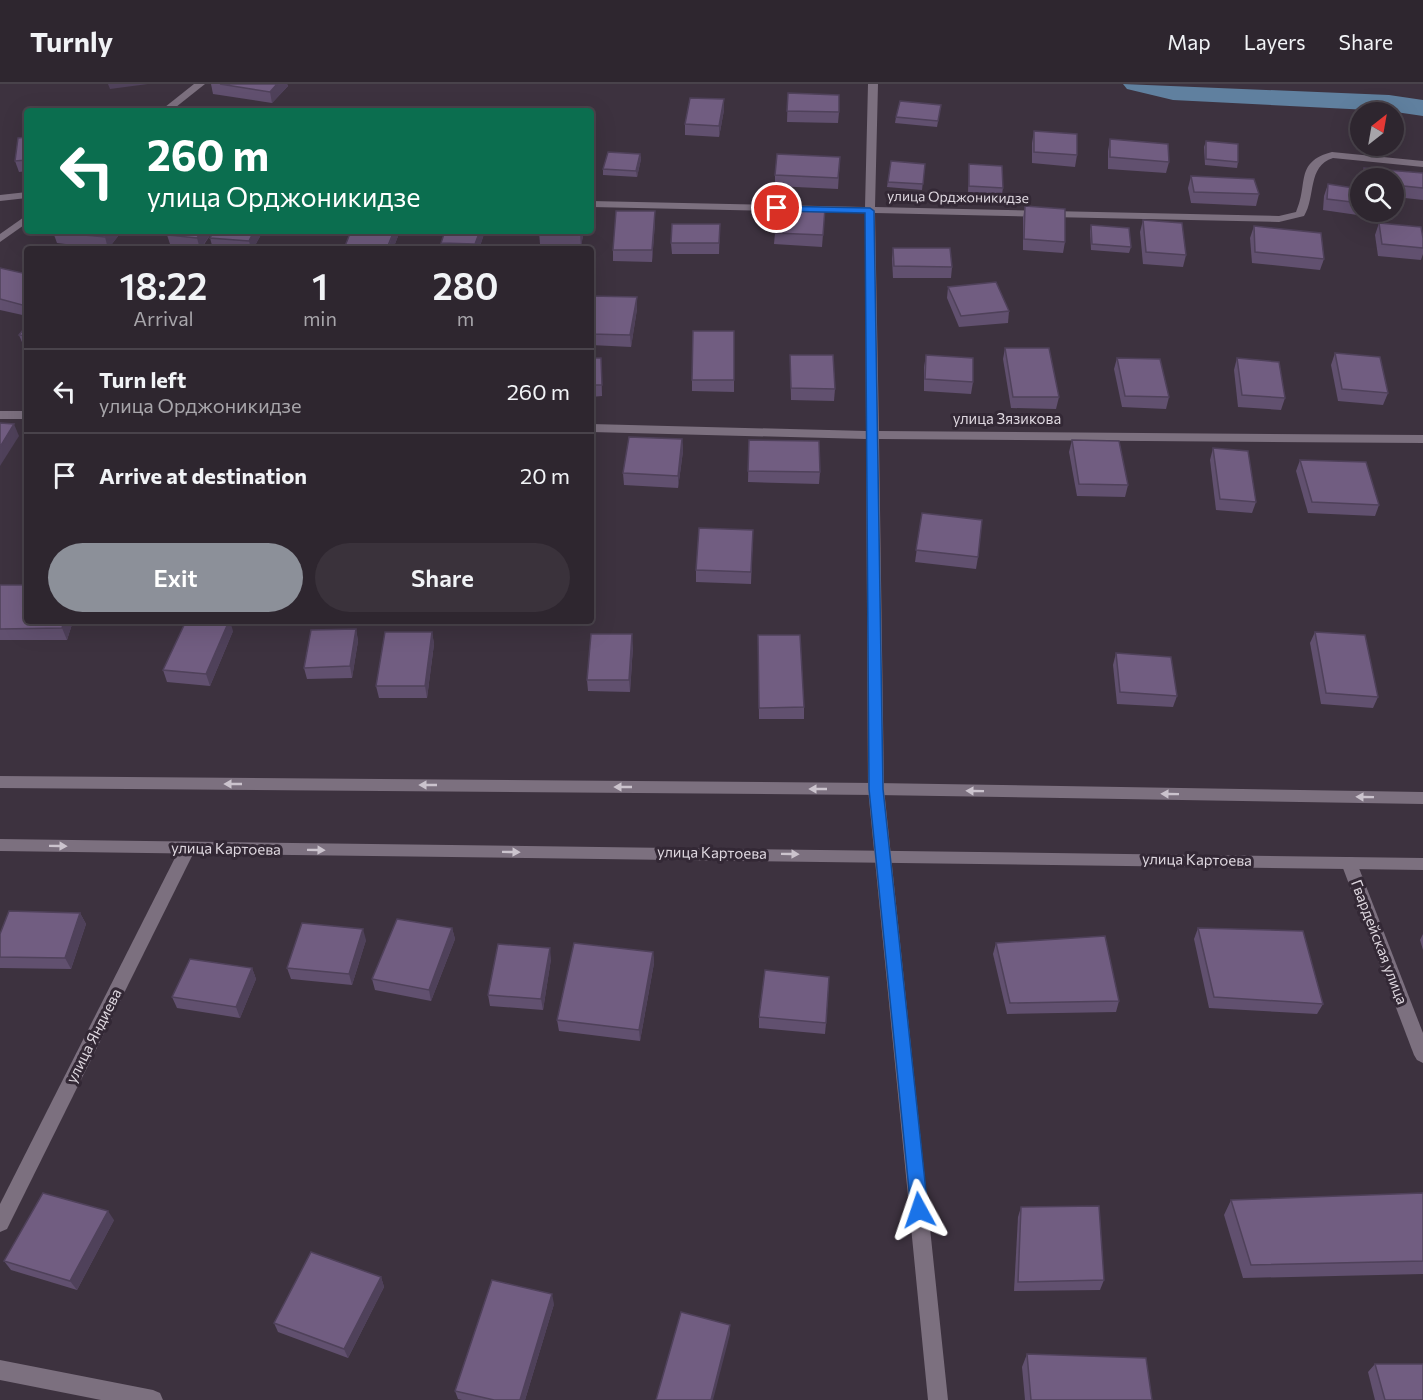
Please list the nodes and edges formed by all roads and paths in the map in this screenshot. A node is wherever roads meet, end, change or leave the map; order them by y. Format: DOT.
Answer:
graph roads {
  1 [pos="200,84"];
  2 [pos="873,84"];
  3 [pos="169,108"];
  4 [pos="1423,164"];
  5 [pos="24,195"];
  6 [pos="0,198"];
  7 [pos="594,204"];
  8 [pos="870,211"];
  9 [pos="24,220"];
  10 [pos="0,239"];
  11 [pos="0,415"];
  12 [pos="24,415"];
  13 [pos="594,428"];
  14 [pos="874,435"];
  15 [pos="1423,439"];
  16 [pos="0,782"];
  17 [pos="876,789"];
  18 [pos="1423,798"];
  19 [pos="0,845"];
  20 [pos="188,848"];
  21 [pos="884,855"];
  22 [pos="1349,863"];
  23 [pos="1423,864"];
  24 [pos="1423,1055"];
  25 [pos="0,1223"];
  26 [pos="0,1370"];
  27 [pos="153,1400"];
  28 [pos="938,1400"];
  1 -- 3 [label="street"];
  2 -- 8 [label="street"];
  4 -- 8 [label="street, улица Орджоникидзе"];
  5 -- 6 [label="street"];
  7 -- 8 [label="street, улица Орджоникидзе"];
  8 -- 14 [label="street"];
  9 -- 10 [label="street"];
  11 -- 12 [label="street"];
  13 -- 14 [label="street, улица Зязикова"];
  14 -- 15 [label="street, улица Зязикова"];
  14 -- 17 [label="street"];
  17 -- 16 [label="street, one-way"];
  18 -- 17 [label="street, one-way"];
  17 -- 21 [label="street"];
  19 -- 20 [label="street, улица Картоева, one-way"];
  20 -- 21 [label="street, улица Картоева, one-way"];
  20 -- 25 [label="street, улица Яндиева"];
  21 -- 22 [label="street, улица Картоева"];
  21 -- 28 [label="street"];
  22 -- 23 [label="street, улица Картоева"];
  22 -- 24 [label="street, Гвардейская улица"];
  26 -- 27 [label="street"];
}
